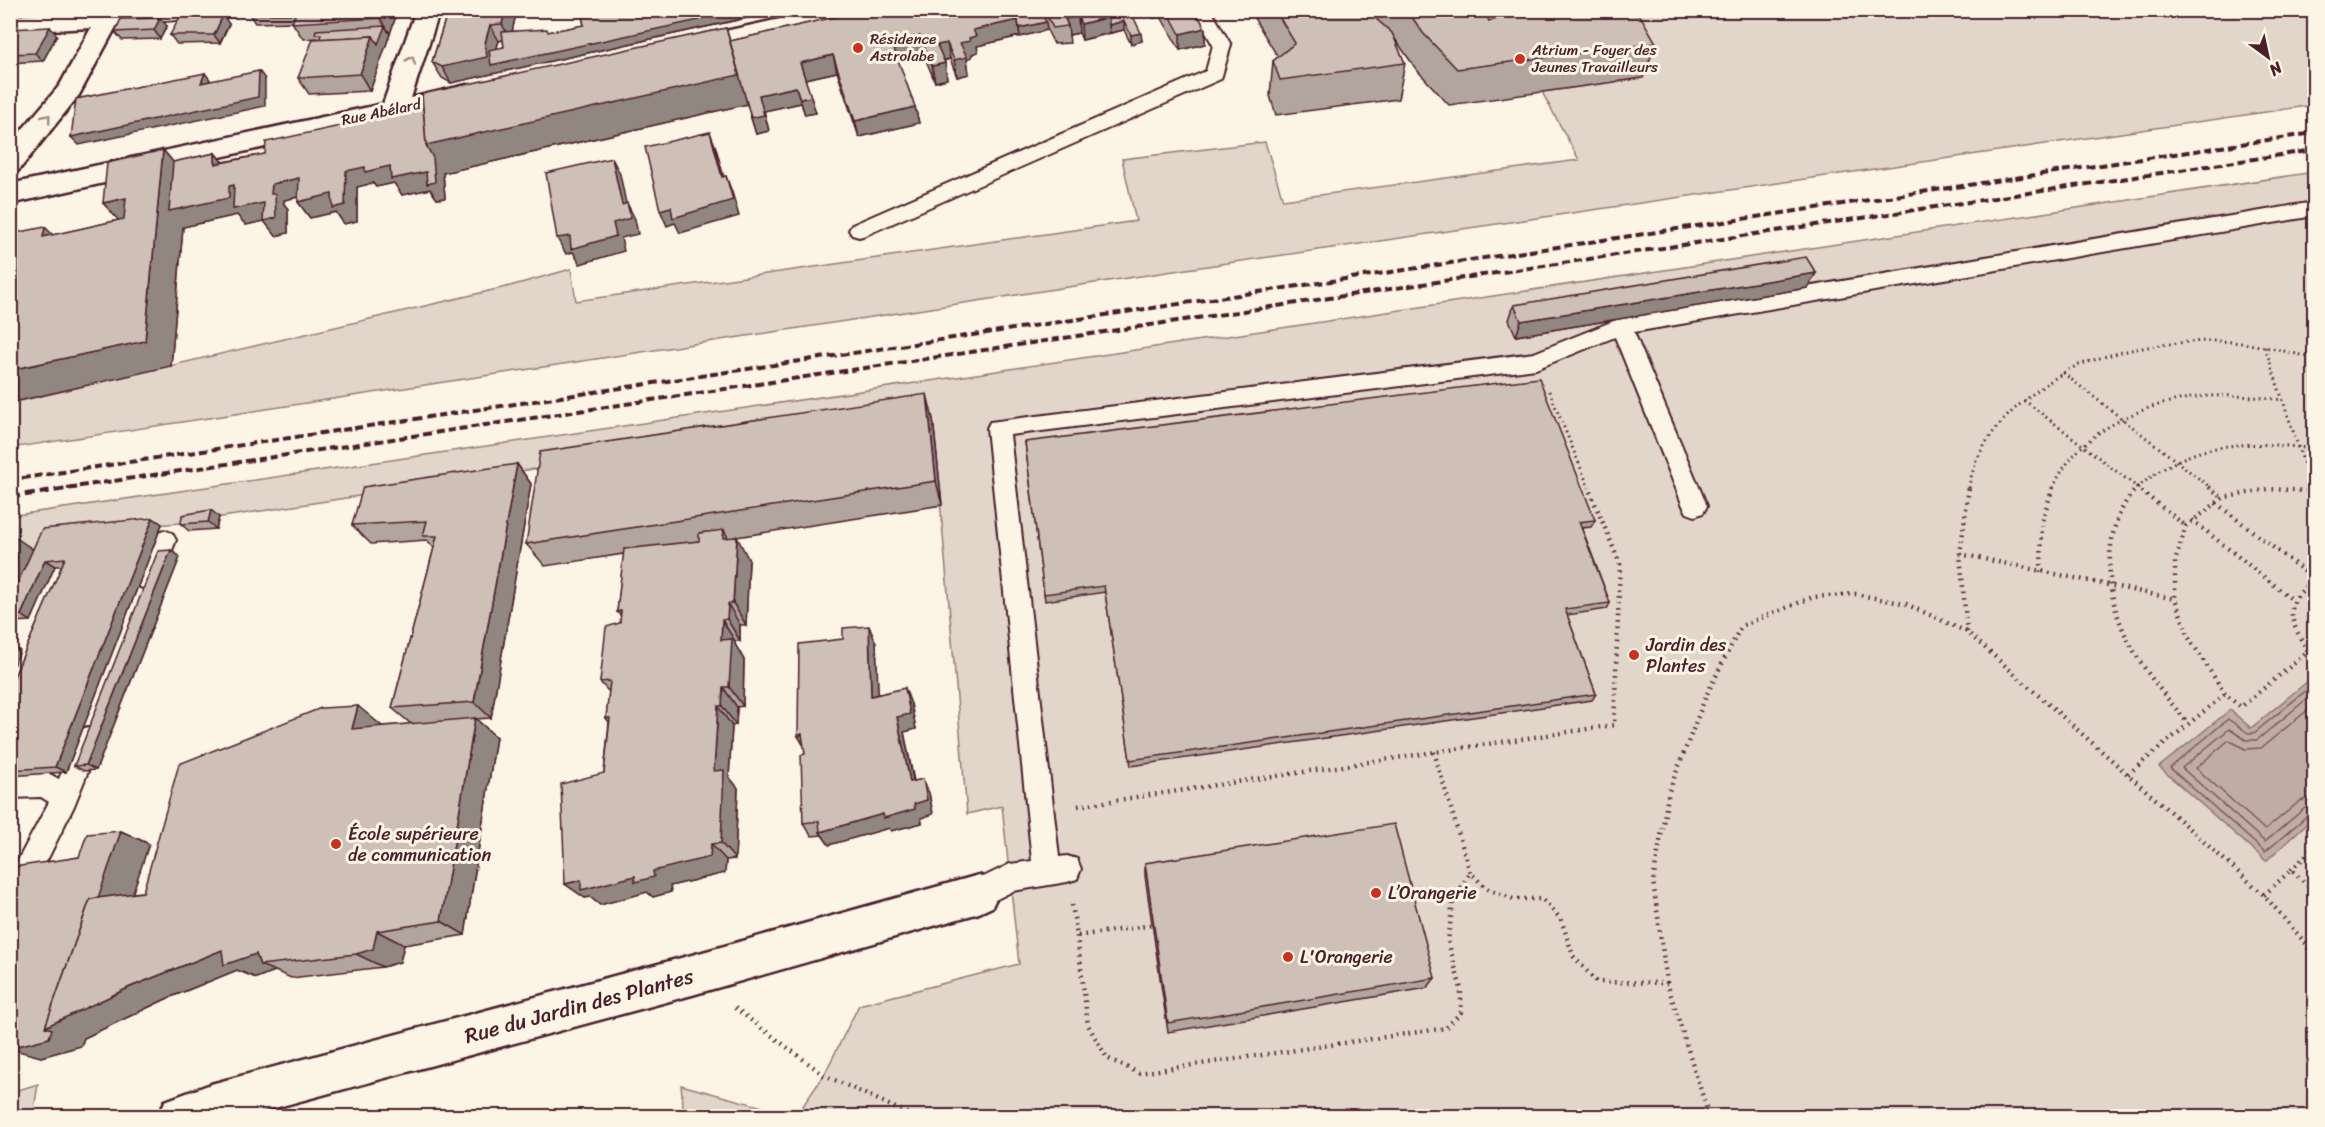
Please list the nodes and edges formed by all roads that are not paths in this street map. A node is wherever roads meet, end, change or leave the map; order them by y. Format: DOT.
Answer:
graph roads {
  1 [pos="233,10"];
  2 [pos="428,10"];
  3 [pos="858,10"];
  4 [pos="1202,10"];
  5 [pos="110,15"];
  6 [pos="10,24"];
  7 [pos="661,52"];
  8 [pos="487,90"];
  9 [pos="394,109"];
  10 [pos="10,164"];
  11 [pos="10,194"];
  12 [pos="2314,209"];
  13 [pos="859,230"];
  14 [pos="1621,326"];
  15 [pos="1695,506"];
  16 [pos="164,540"];
  17 [pos="138,607"];
  18 [pos="95,718"];
  19 [pos="10,785"];
  20 [pos="65,796"];
  21 [pos="979,894"];
  22 [pos="10,905"];
  23 [pos="180,1116"];
  1 -- 5 [label="lane"];
  9 -- 2 [label="street, one-way"];
  3 -- 7 [label="street"];
  4 -- 13 [label="lane"];
  5 -- 6 [label="street"];
  10 -- 5 [label="street, one-way"];
  8 -- 9 [label="street, Rue Abélard"];
  9 -- 11 [label="street, Rue Abélard"];
  12 -- 14 [label="lane"];
  14 -- 15 [label="lane"];
  14 -- 21 [label="lane"];
  16 -- 17 [label="lane"];
  18 -- 20 [label="lane"];
  19 -- 20 [label="lane"];
  20 -- 22 [label="lane"];
  21 -- 23 [label="street, Rue du Jardin des Plantes"];
}
